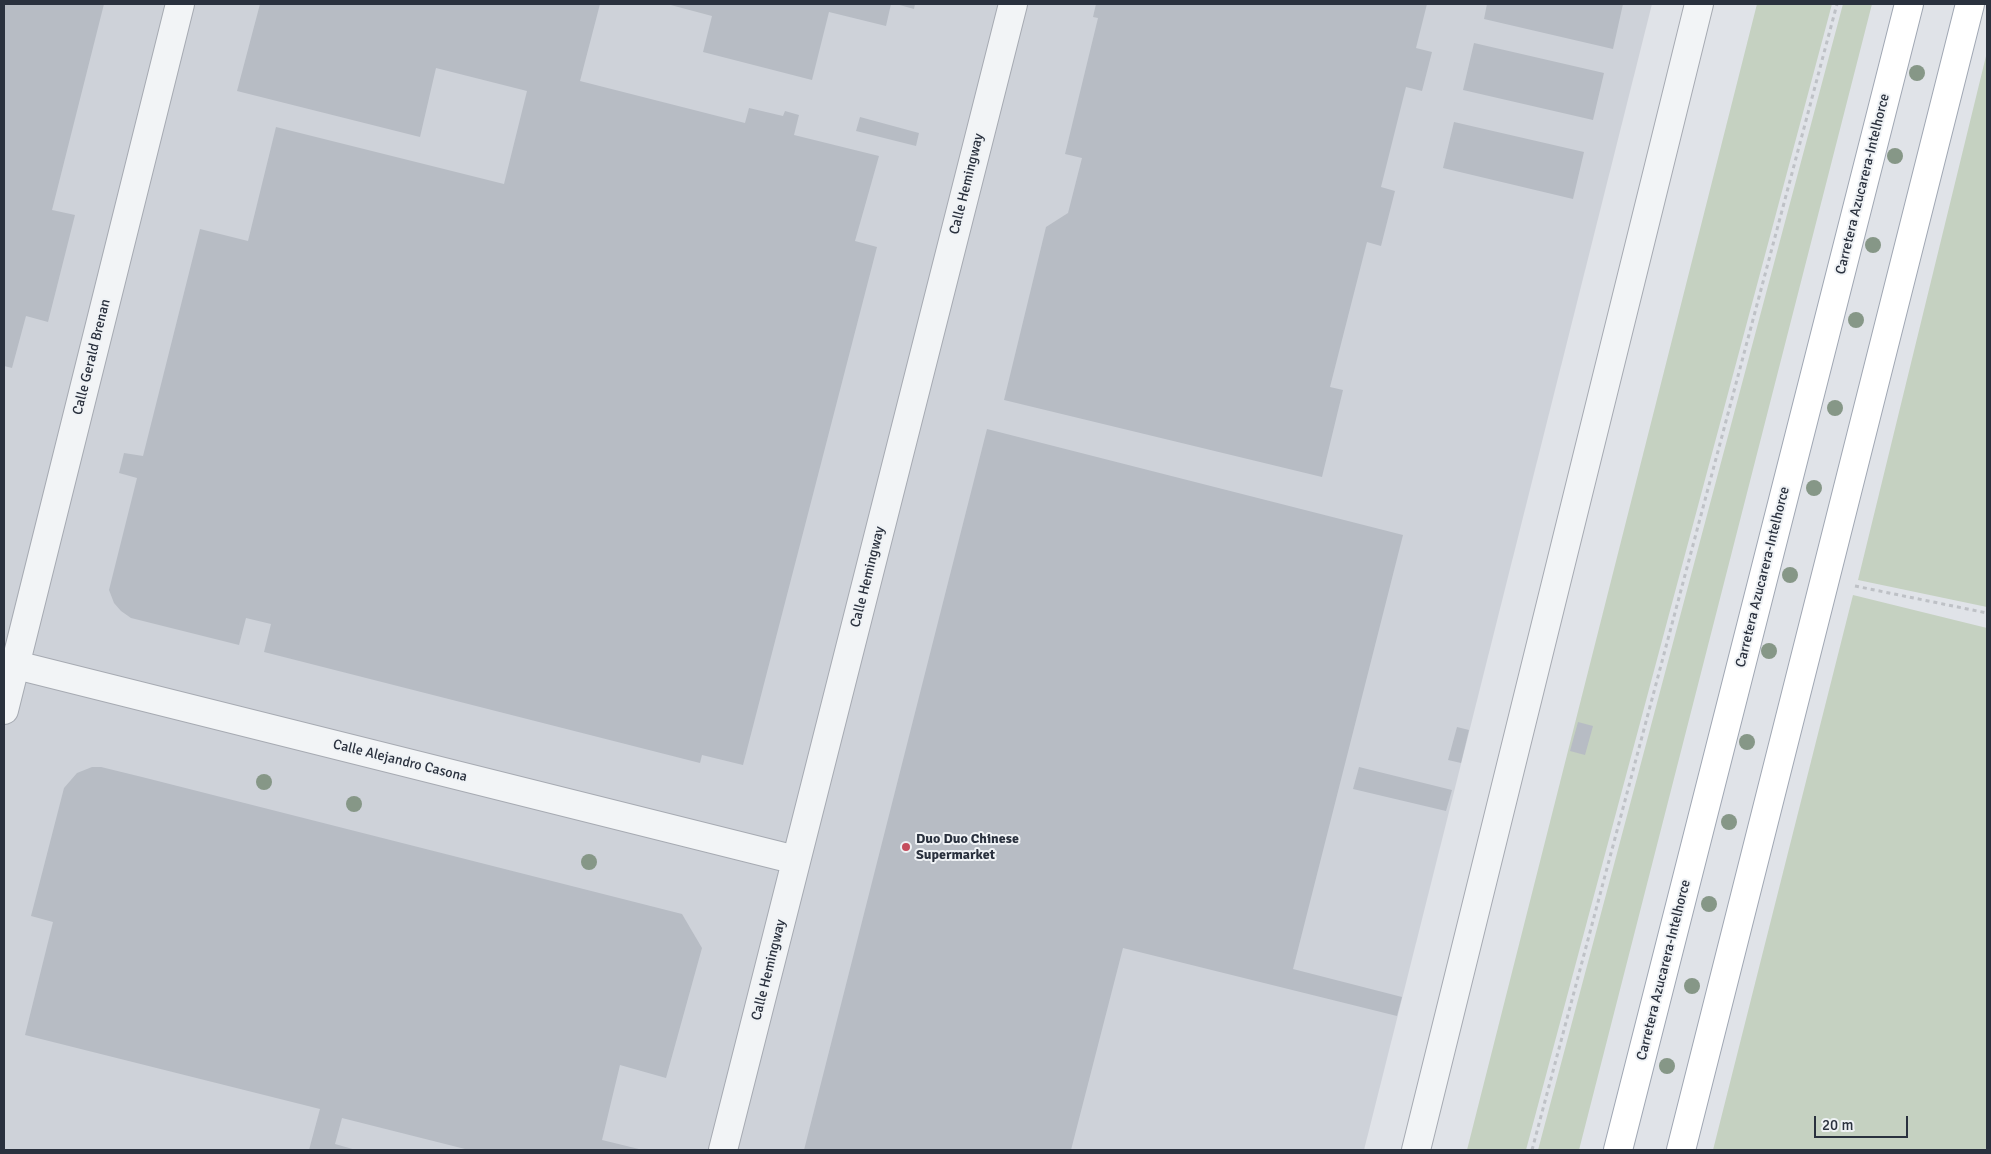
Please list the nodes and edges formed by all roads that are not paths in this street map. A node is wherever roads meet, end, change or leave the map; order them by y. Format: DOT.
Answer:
graph roads {
  1 [pos="180,4"];
  2 [pos="1013,4"];
  3 [pos="1699,4"];
  4 [pos="1909,4"];
  5 [pos="1970,4"];
  6 [pos="9,664"];
  7 [pos="4,710"];
  8 [pos="796,860"];
  9 [pos="723,1150"];
  10 [pos="1416,1150"];
  11 [pos="1618,1150"];
  12 [pos="1681,1150"];
  1 -- 6 [label="street, Calle Gerald Brenan"];
  2 -- 8 [label="street, Calle Hemingway"];
  3 -- 10 [label="street"];
  4 -- 11 [label="main road, Carretera Azucarera-Intelhorce"];
  5 -- 12 [label="main road"];
  6 -- 7 [label="street, Calle Gerald Brenan"];
  6 -- 8 [label="street, Calle Alejandro Casona"];
  8 -- 9 [label="street, Calle Hemingway"];
}
